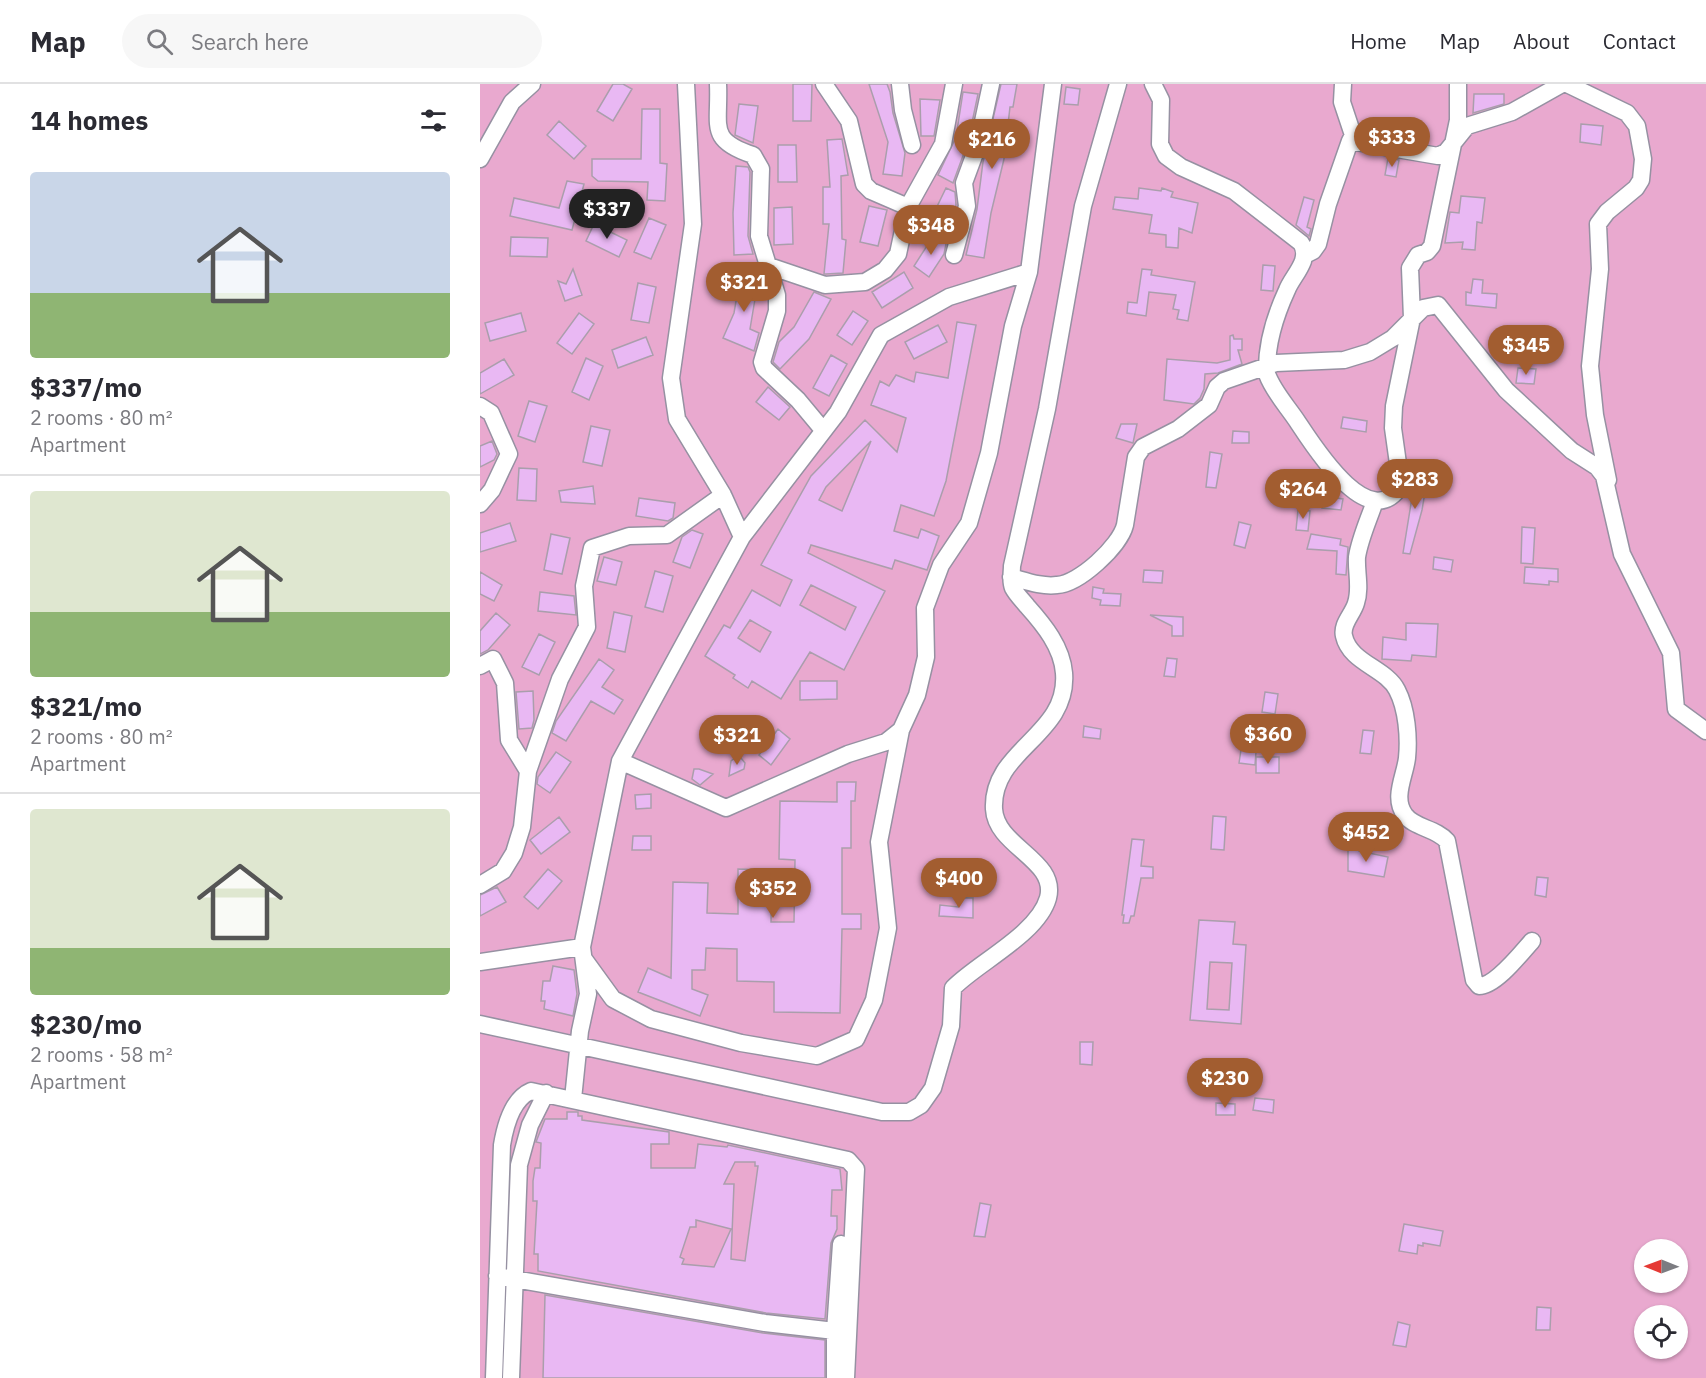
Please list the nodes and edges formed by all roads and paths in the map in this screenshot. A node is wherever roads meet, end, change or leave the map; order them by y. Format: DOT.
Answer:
graph roads {
  1 [pos="532,84"];
  2 [pos="686,84"];
  3 [pos="718,84"];
  4 [pos="824,84"];
  5 [pos="900,84"];
  6 [pos="954,84"];
  7 [pos="991,84"];
  8 [pos="1053,84"];
  9 [pos="1118,84"];
  10 [pos="1153,84"];
  11 [pos="1343,84"];
  12 [pos="1458,84"];
  13 [pos="1562,84"];
  14 [pos="1567,84"];
  15 [pos="1350,141"];
  16 [pos="1454,142"];
  17 [pos="912,145"];
  18 [pos="480,159"];
  19 [pos="908,207"];
  20 [pos="954,255"];
  21 [pos="1305,255"];
  22 [pos="769,266"];
  23 [pos="1029,272"];
  24 [pos="1412,318"];
  25 [pos="1266,366"];
  26 [pos="480,406"];
  27 [pos="823,430"];
  28 [pos="723,495"];
  29 [pos="1610,496"];
  30 [pos="1375,501"];
  31 [pos="480,504"];
  32 [pos="742,537"];
  33 [pos="1011,578"];
  34 [pos="480,666"];
  35 [pos="901,730"];
  36 [pos="1706,731"];
  37 [pos="620,761"];
  38 [pos="528,771"];
  39 [pos="480,885"];
  40 [pos="1532,941"];
  41 [pos="583,953"];
  42 [pos="480,962"];
  43 [pos="480,1024"];
  44 [pos="579,1047"];
  45 [pos="546,1093"];
  46 [pos="573,1099"];
  47 [pos="848,1160"];
  48 [pos="497,1276"];
  49 [pos="514,1279"];
  50 [pos="835,1331"];
  51 [pos="494,1378"];
  52 [pos="512,1378"];
  53 [pos="835,1378"];
  54 [pos="846,1378"];
  1 -- 18 [label="street"];
  2 -- 28 [label="street"];
  3 -- 22 [label="street"];
  4 -- 19 [label="street"];
  5 -- 17 [label="street"];
  6 -- 19 [label="street"];
  7 -- 20 [label="street"];
  8 -- 23 [label="street"];
  9 -- 33 [label="street"];
  10 -- 21 [label="street"];
  11 -- 15 [label="street"];
  12 -- 16 [label="street"];
  13 -- 16 [label="street"];
  14 -- 29 [label="street"];
  15 -- 16 [label="street"];
  15 -- 21 [label="street"];
  16 -- 24 [label="street"];
  19 -- 22 [label="street"];
  21 -- 25 [label="street"];
  22 -- 27 [label="street"];
  23 -- 27 [label="street"];
  23 -- 35 [label="street"];
  24 -- 25 [label="street"];
  24 -- 29 [label="street"];
  24 -- 30 [label="street"];
  25 -- 30 [label="street"];
  25 -- 33 [label="street"];
  26 -- 31 [label="street"];
  27 -- 32 [label="street"];
  28 -- 32 [label="street"];
  28 -- 38 [label="street"];
  29 -- 36 [label="street"];
  30 -- 40 [label="street"];
  32 -- 37 [label="street"];
  33 -- 44 [label="street"];
  34 -- 38 [label="street"];
  35 -- 37 [label="street"];
  35 -- 41 [label="street"];
  37 -- 41 [label="street"];
  38 -- 39 [label="street"];
  41 -- 42 [label="street"];
  41 -- 44 [label="street"];
  43 -- 44 [label="street"];
  44 -- 46 [label="street"];
  45 -- 46 [label="street"];
  45 -- 48 [label="street"];
  45 -- 49 [label="street"];
  46 -- 47 [label="street"];
  47 -- 50 [label="street"];
  47 -- 54 [label="street"];
  48 -- 49 [label="street"];
  48 -- 51 [label="street"];
  49 -- 50 [label="street"];
  49 -- 52 [label="street"];
  50 -- 53 [label="street"];
}
